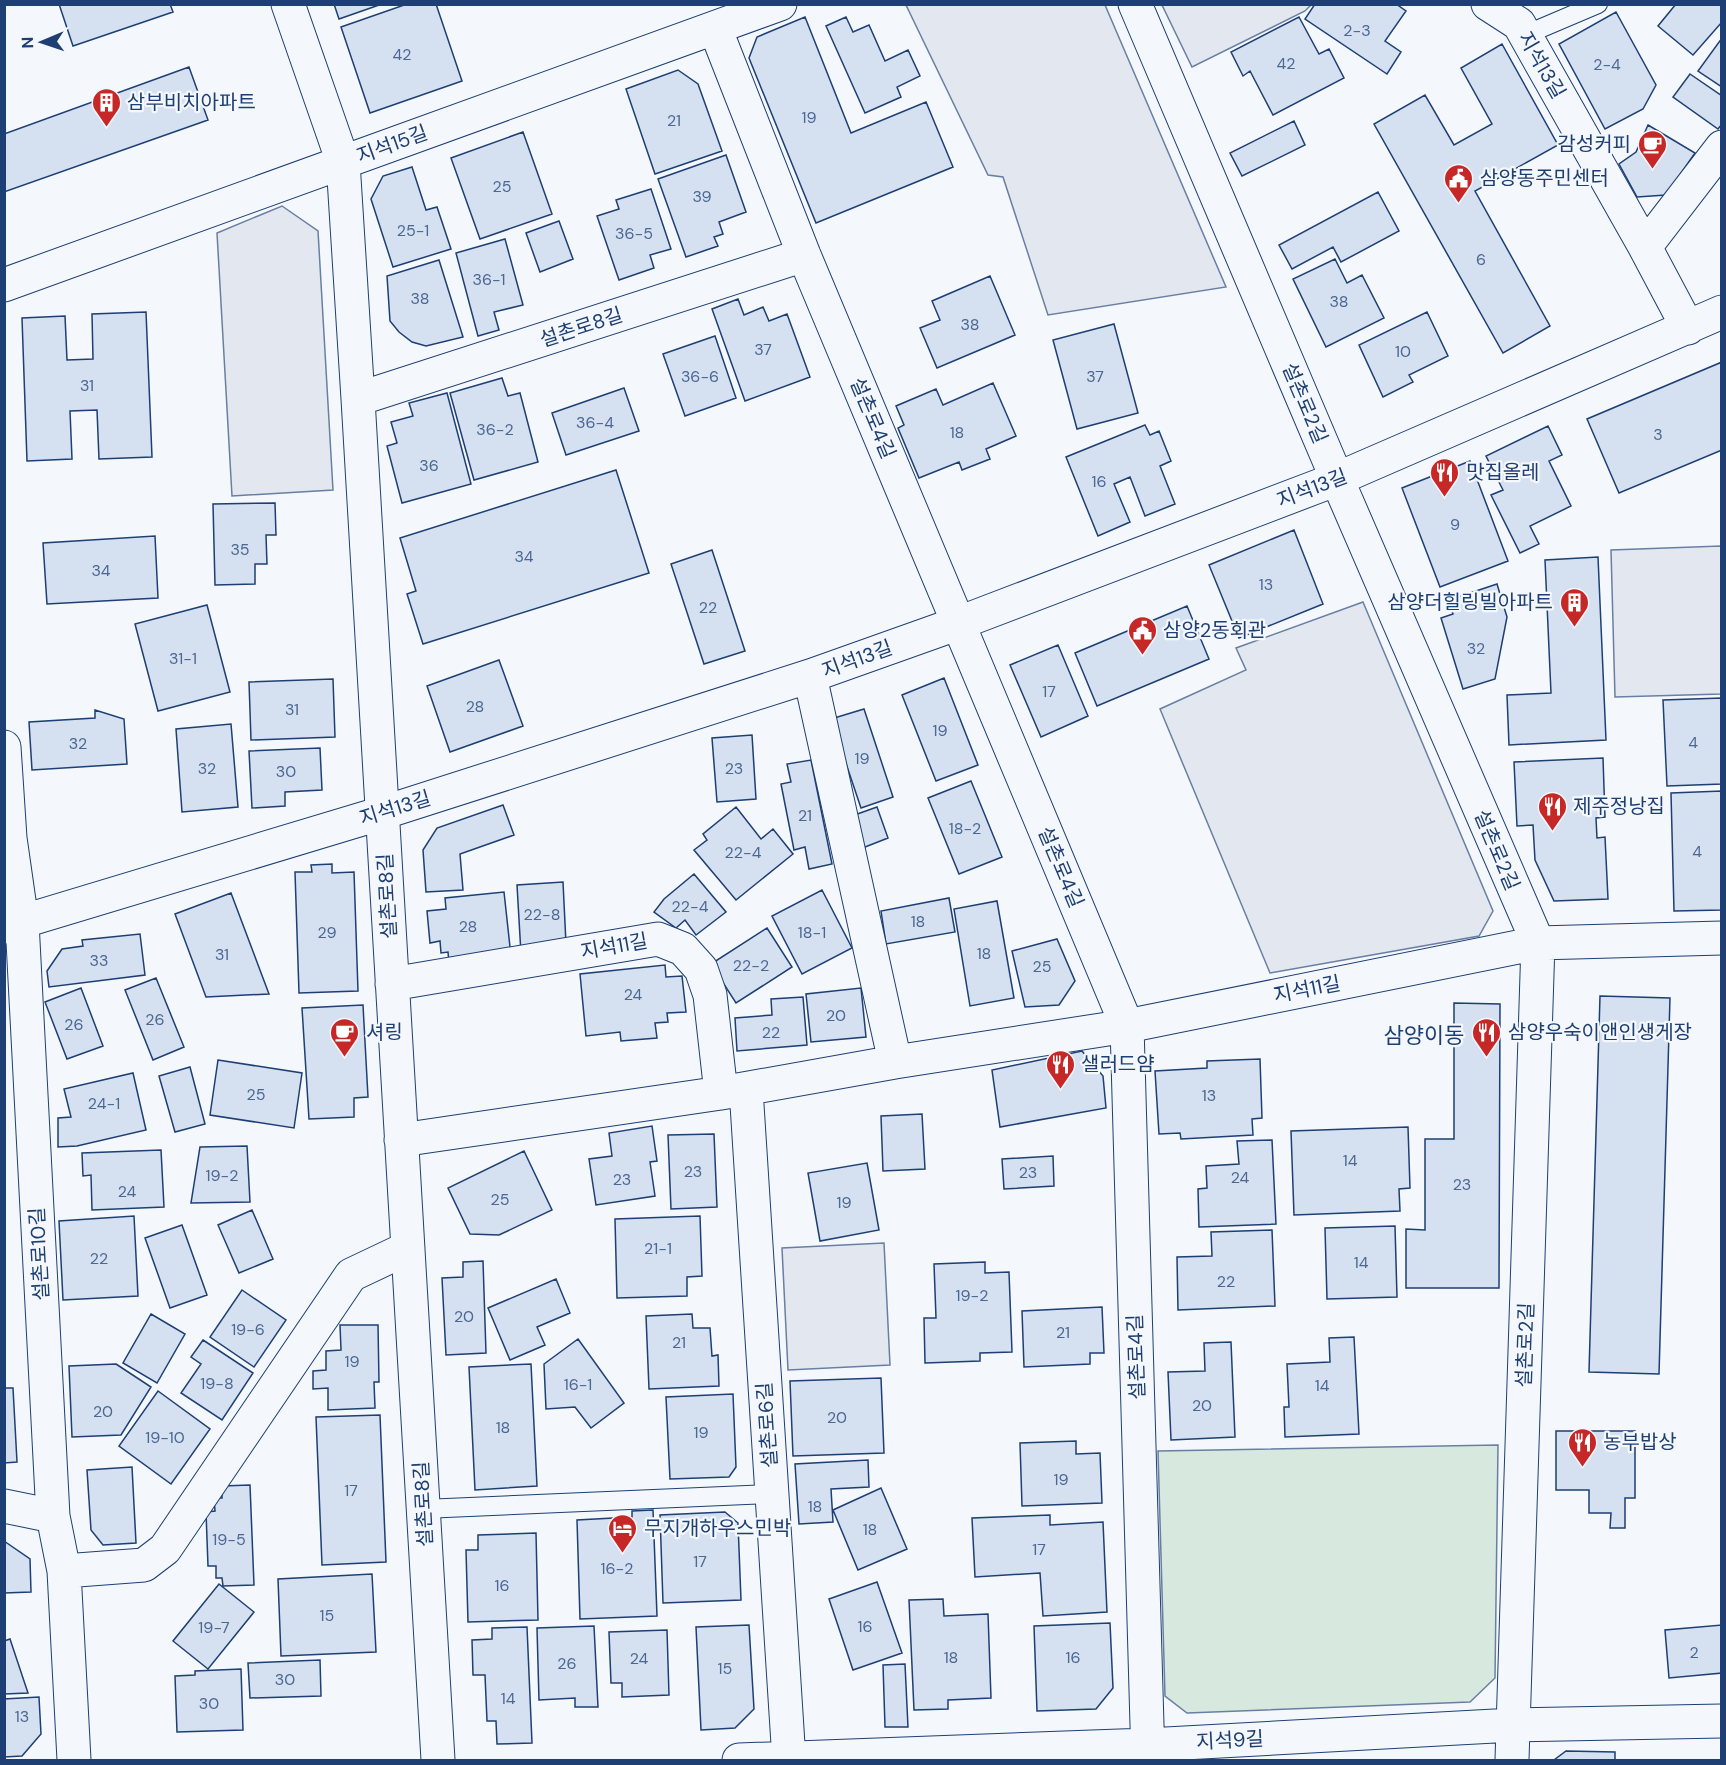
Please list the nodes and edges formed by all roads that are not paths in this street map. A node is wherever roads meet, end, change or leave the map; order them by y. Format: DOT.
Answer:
graph roads {
  1 [pos="288,4"];
  2 [pos="780,4"];
  3 [pos="1135,4"];
  4 [pos="1488,4"];
  5 [pos="1598,4"];
  6 [pos="715,28"];
  7 [pos="1525,34"];
  8 [pos="1722,147"];
  9 [pos="343,162"];
  10 [pos="1645,247"];
  11 [pos="804,255"];
  12 [pos="4,285"];
  13 [pos="1722,312"];
  14 [pos="1688,328"];
  15 [pos="358,399"];
  16 [pos="1337,479"];
  17 [pos="959,622"];
  18 [pos="810,676"];
  19 [pos="4,747"];
  20 [pos="382,813"];
  21 [pos="13,925"];
  22 [pos="1722,938"];
  23 [pos="1538,943"];
  24 [pos="393,984"];
  25 [pos="1127,1026"];
  26 [pos="895,1062"];
  27 [pos="733,1091"];
  28 [pos="401,1140"];
  29 [pos="408,1248"];
  30 [pos="771,1494"];
  31 [pos="4,1506"];
  32 [pos="423,1509"];
  33 [pos="53,1516"];
  34 [pos="63,1571"];
  35 [pos="1722,1720"];
  36 [pos="1513,1725"];
  37 [pos="1147,1753"];
  38 [pos="789,1760"];
  39 [pos="74,1761"];
  40 [pos="438,1761"];
  41 [pos="739,1761"];
  42 [pos="1512,1761"];
  1 -- 9 [label="street, 설촌로8길"];
  2 -- 6 [label="street, 지석15길"];
  3 -- 16 [label="street, 설촌로2길"];
  4 -- 7 [label="street, 지석13길"];
  5 -- 7 [label="lane"];
  6 -- 9 [label="street, 지석15길"];
  6 -- 11 [label="street, 설촌로4길"];
  7 -- 10 [label="street, 지석13길"];
  8 -- 10 [label="street"];
  9 -- 12 [label="street, 지석15길"];
  9 -- 15 [label="street, 설촌로8길"];
  10 -- 14 [label="street, 지석13길"];
  11 -- 15 [label="street, 설촌로8길"];
  11 -- 17 [label="street, 설촌로4길"];
  13 -- 14 [label="street, 지석13길"];
  14 -- 16 [label="street, 지석13길"];
  15 -- 20 [label="street, 설촌로8길"];
  16 -- 17 [label="street, 지석13길"];
  16 -- 23 [label="street, 설촌로2길"];
  17 -- 18 [label="street, 지석13길"];
  17 -- 25 [label="street, 설촌로4길"];
  18 -- 20 [label="street, 지석13길"];
  18 -- 26 [label="street"];
  19 -- 21 [label="street, 설촌로10길"];
  20 -- 21 [label="street, 지석13길"];
  20 -- 24 [label="street, 설촌로8길"];
  21 -- 33 [label="street, 설촌로10길"];
  22 -- 23 [label="street, 지석11길"];
  23 -- 25 [label="street, 지석11길"];
  23 -- 36 [label="street, 설촌로2길"];
  24 -- 27 [label="street, 지석11길"];
  24 -- 28 [label="street, 설촌로8길"];
  25 -- 26 [label="street, 지석11길"];
  25 -- 37 [label="street, 설촌로4길"];
  26 -- 27 [label="street, 지석11길"];
  27 -- 28 [label="street, 지석11길"];
  27 -- 30 [label="street, 설촌로6길"];
  28 -- 29 [label="street, 설촌로8길"];
  29 -- 32 [label="street, 설촌로8길"];
  29 -- 34 [label="street"];
  30 -- 32 [label="lane"];
  30 -- 38 [label="street, 설촌로6길"];
  31 -- 33 [label="street"];
  32 -- 40 [label="street, 설촌로8길"];
  33 -- 34 [label="street, 설촌로10길"];
  34 -- 39 [label="street, 설촌로10길"];
  35 -- 36 [label="street, 지석9길"];
  36 -- 37 [label="street, 지석9길"];
  36 -- 42 [label="street, 설촌로2길"];
  37 -- 38 [label="street, 지석9길"];
  38 -- 41 [label="street, 지석9길"];
}
